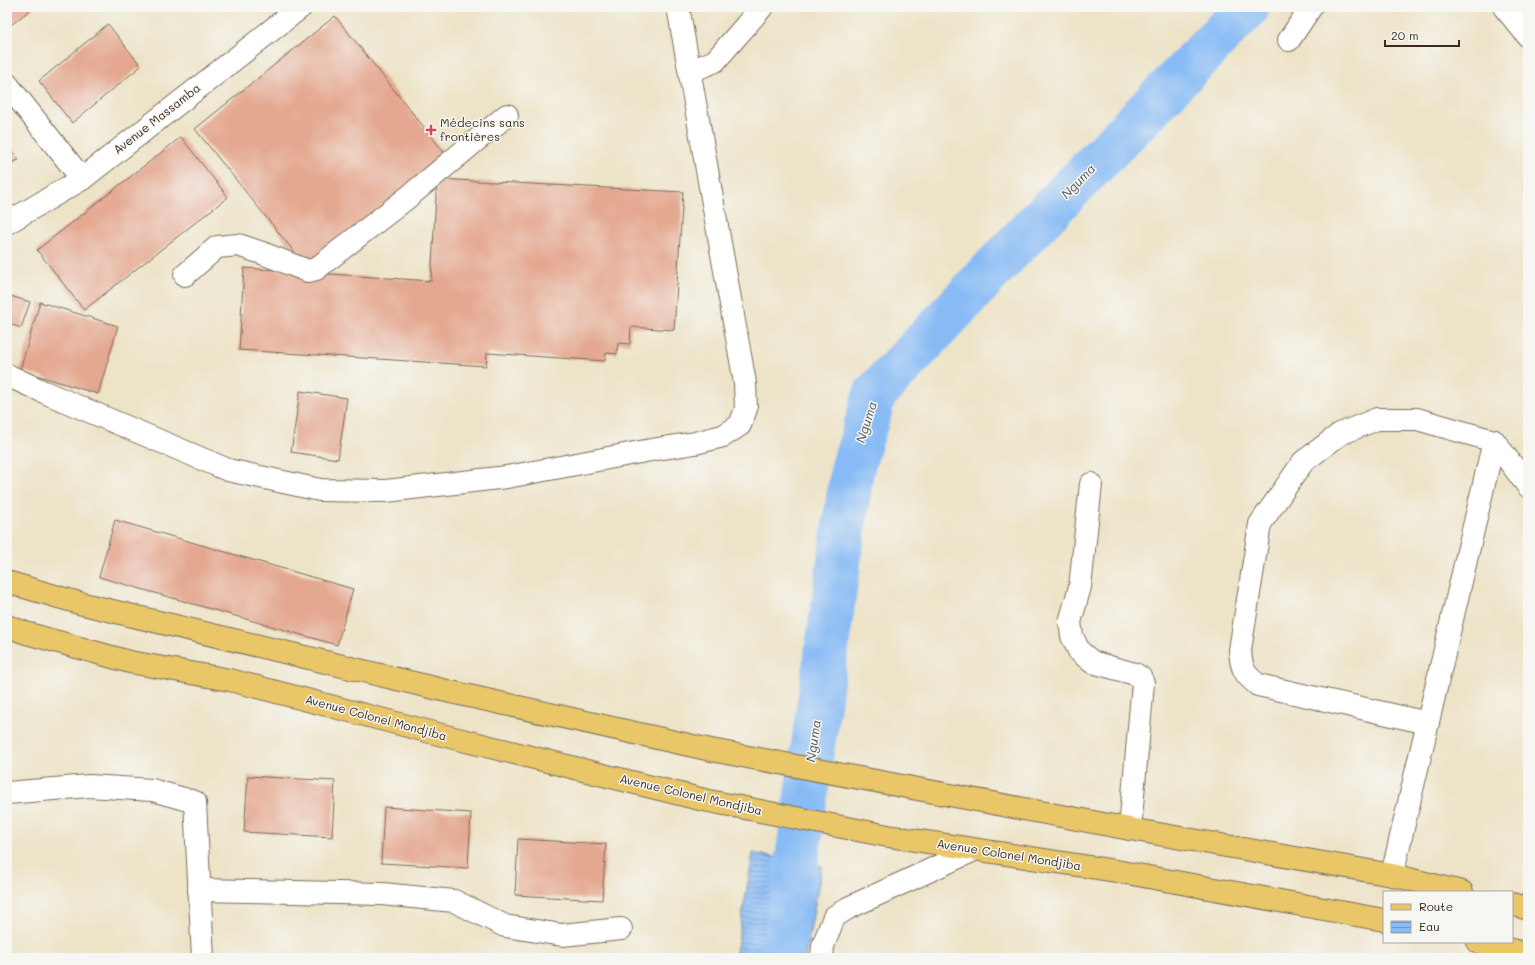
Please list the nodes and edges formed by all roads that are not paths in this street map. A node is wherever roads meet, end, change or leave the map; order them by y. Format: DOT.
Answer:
graph roads {
  1 [pos="678,7"];
  2 [pos="762,7"];
  3 [pos="1311,7"];
  4 [pos="1504,7"];
  5 [pos="286,11"];
  6 [pos="1528,36"];
  7 [pos="1289,40"];
  8 [pos="691,71"];
  9 [pos="7,84"];
  10 [pos="507,115"];
  11 [pos="82,179"];
  12 [pos="7,223"];
  13 [pos="185,275"];
  14 [pos="7,375"];
  15 [pos="1494,441"];
  16 [pos="1090,484"];
  17 [pos="1528,486"];
  18 [pos="7,582"];
  19 [pos="7,626"];
  20 [pos="1428,724"];
  21 [pos="7,794"];
  22 [pos="1130,829"];
  23 [pos="974,850"];
  24 [pos="1392,875"];
  25 [pos="200,890"];
  26 [pos="1458,891"];
  27 [pos="1513,904"];
  28 [pos="1528,908"];
  29 [pos="1383,920"];
  30 [pos="621,929"];
  31 [pos="1482,943"];
  32 [pos="1528,954"];
  33 [pos="203,958"];
  34 [pos="822,958"];
  1 -- 8 [label="street"];
  2 -- 8 [label="street"];
  3 -- 7 [label="street"];
  4 -- 6 [label="street"];
  5 -- 11 [label="street, Avenue Massamba"];
  8 -- 14 [label="street"];
  9 -- 11 [label="street"];
  10 -- 13 [label="street"];
  11 -- 12 [label="street, Avenue Massamba"];
  15 -- 17 [label="street"];
  15 -- 20 [label="street"];
  15 -- 20 [label="street"];
  16 -- 22 [label="street"];
  18 -- 22 [label="main road"];
  19 -- 23 [label="main road, Avenue Colonel Mondjiba"];
  20 -- 24 [label="street"];
  21 -- 25 [label="street"];
  22 -- 24 [label="main road"];
  23 -- 29 [label="main road, Avenue Colonel Mondjiba"];
  23 -- 34 [label="street"];
  24 -- 26 [label="main road"];
  25 -- 30 [label="street"];
  25 -- 33 [label="street"];
  27 -- 28 [label="main road"];
  31 -- 32 [label="main road"];
}
